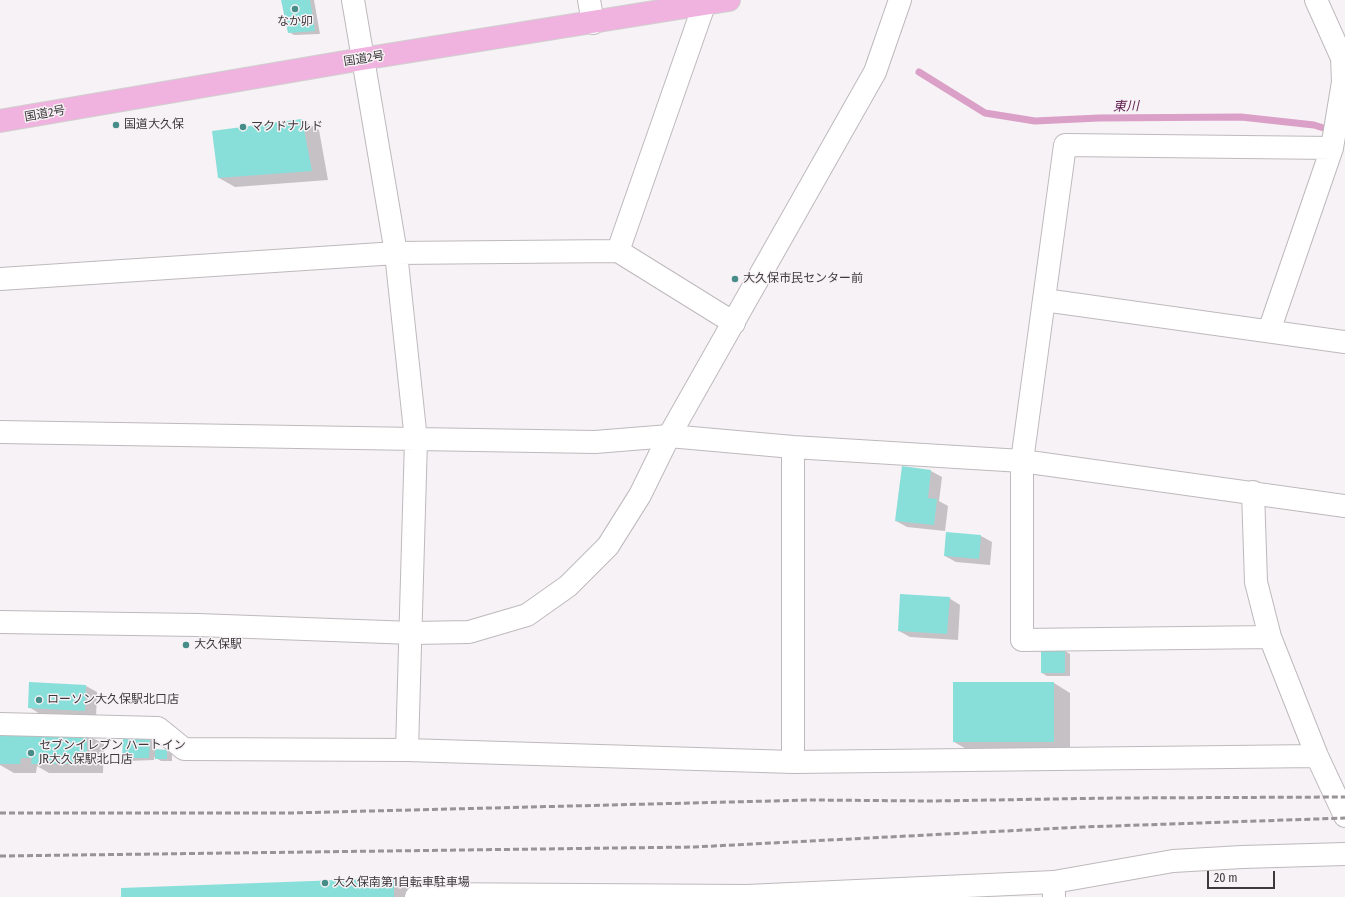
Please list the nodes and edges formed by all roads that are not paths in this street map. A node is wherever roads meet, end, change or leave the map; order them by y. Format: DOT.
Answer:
graph roads {
  1 [pos="353,0"];
  2 [pos="589,0"];
  3 [pos="729,0"];
  4 [pos="900,0"];
  5 [pos="1316,0"];
  6 [pos="704,5"];
  7 [pos="593,23"];
  8 [pos="362,59"];
  9 [pos="1344,83"];
  10 [pos="0,122"];
  11 [pos="1334,135"];
  12 [pos="618,252"];
  13 [pos="396,253"];
  14 [pos="0,279"];
  15 [pos="1044,300"];
  16 [pos="734,323"];
  17 [pos="1269,331"];
  18 [pos="1345,342"];
  19 [pos="0,432"];
  20 [pos="669,436"];
  21 [pos="416,440"];
  22 [pos="793,448"];
  23 [pos="1022,461"];
  24 [pos="1253,492"];
  25 [pos="1345,506"];
  26 [pos="0,622"];
  27 [pos="412,632"];
  28 [pos="1270,637"];
  29 [pos="0,724"];
  30 [pos="407,750"];
  31 [pos="1317,756"];
  32 [pos="793,762"];
  33 [pos="1336,775"];
  34 [pos="1345,816"];
  35 [pos="1345,854"];
  36 [pos="1054,889"];
  37 [pos="416,897"];
  1 -- 8 [label="street"];
  2 -- 7 [label="street"];
  3 -- 6 [label="highway, 国道2号"];
  4 -- 16 [label="street"];
  5 -- 9 [label="street"];
  6 -- 7 [label="highway, 国道2号"];
  6 -- 12 [label="street"];
  7 -- 8 [label="highway, 国道2号"];
  8 -- 10 [label="highway, 国道2号"];
  8 -- 13 [label="street"];
  9 -- 11 [label="street"];
  11 -- 15 [label="street"];
  11 -- 17 [label="street"];
  12 -- 13 [label="street"];
  12 -- 16 [label="street"];
  13 -- 14 [label="street"];
  13 -- 21 [label="street"];
  15 -- 17 [label="street"];
  15 -- 23 [label="street"];
  16 -- 20 [label="street"];
  17 -- 18 [label="street"];
  19 -- 21 [label="street"];
  20 -- 21 [label="street"];
  20 -- 22 [label="street"];
  20 -- 27 [label="street"];
  21 -- 27 [label="street"];
  22 -- 23 [label="street"];
  22 -- 32 [label="street"];
  23 -- 24 [label="street"];
  23 -- 28 [label="street"];
  24 -- 25 [label="street"];
  24 -- 28 [label="street"];
  26 -- 27 [label="street"];
  27 -- 30 [label="street"];
  28 -- 31 [label="street"];
  29 -- 30 [label="street"];
  30 -- 32 [label="street"];
  31 -- 32 [label="street"];
  31 -- 33 [label="street"];
  33 -- 34 [label="street"];
  35 -- 36 [label="street"];
  36 -- 37 [label="street"];
}
